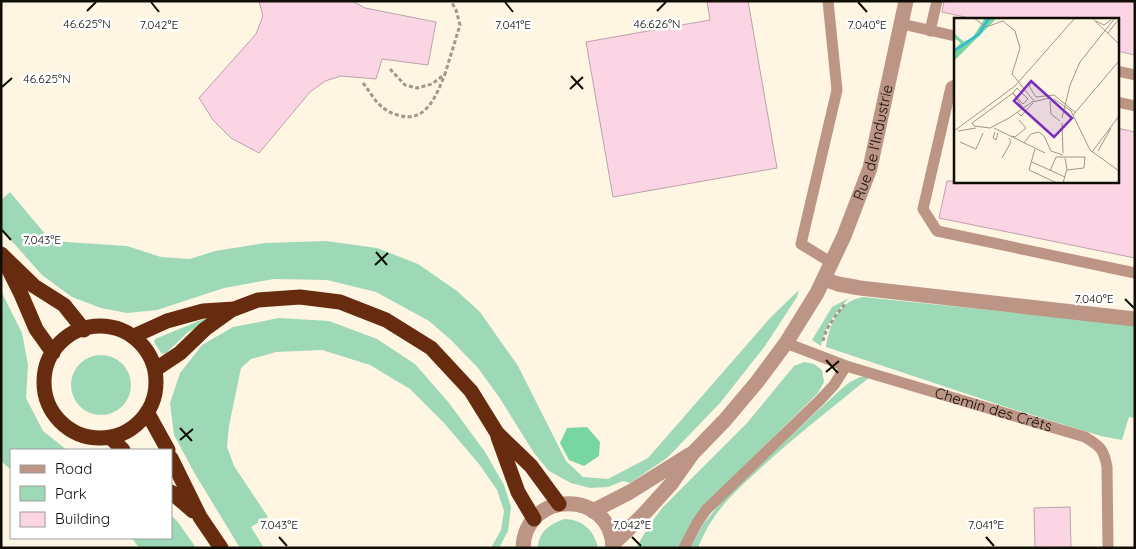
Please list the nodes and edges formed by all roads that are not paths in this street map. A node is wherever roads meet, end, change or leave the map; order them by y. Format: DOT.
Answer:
graph roads {
  1 [pos="828,1"];
  2 [pos="906,1"];
  3 [pos="936,1"];
  4 [pos="902,24"];
  5 [pos="930,30"];
  6 [pos="954,36"];
  7 [pos="1118,71"];
  8 [pos="1135,75"];
  9 [pos="954,86"];
  10 [pos="1118,102"];
  11 [pos="1135,106"];
  12 [pos="1,255"];
  13 [pos="832,263"];
  14 [pos="1135,273"];
  15 [pos="824,279"];
  16 [pos="234,308"];
  17 [pos="1135,318"];
  18 [pos="84,330"];
  19 [pos="134,336"];
  20 [pos="786,343"];
  21 [pos="53,353"];
  22 [pos="846,366"];
  23 [pos="156,369"];
  24 [pos="146,412"];
  25 [pos="497,433"];
  26 [pos="110,437"];
  27 [pos="121,449"];
  28 [pos="167,449"];
  29 [pos="693,453"];
  30 [pos="172,460"];
  31 [pos="172,493"];
  32 [pos="559,504"];
  33 [pos="593,511"];
  34 [pos="200,517"];
  35 [pos="534,519"];
  36 [pos="613,546"];
  37 [pos="221,548"];
  38 [pos="523,548"];
  39 [pos="684,548"];
  40 [pos="1108,548"];
  1 -- 13 [label="lane"];
  2 -- 4 [label="street, Rue de l'Industrie"];
  3 -- 5 [label="lane"];
  4 -- 5 [label="lane"];
  4 -- 13 [label="street, Rue de l'Industrie"];
  5 -- 6 [label="lane"];
  7 -- 8 [label="lane"];
  9 -- 14 [label="lane"];
  10 -- 11 [label="lane"];
  12 -- 18 [label="highway"];
  12 -- 21 [label="highway"];
  13 -- 15 [label="street, Rue de l'Industrie"];
  15 -- 17 [label="street"];
  15 -- 20 [label="street"];
  16 -- 19 [label="highway"];
  16 -- 23 [label="highway"];
  16 -- 25 [label="highway"];
  18 -- 19 [label="highway"];
  18 -- 21 [label="highway"];
  19 -- 23 [label="highway"];
  20 -- 22 [label="lane, Chemin des Crêts"];
  20 -- 29 [label="street"];
  21 -- 26 [label="highway"];
  22 -- 39 [label="lane"];
  22 -- 40 [label="lane, Chemin des Crêts"];
  23 -- 24 [label="highway"];
  24 -- 26 [label="highway"];
  24 -- 28 [label="highway"];
  25 -- 32 [label="highway"];
  25 -- 35 [label="highway"];
  26 -- 27 [label="highway"];
  29 -- 33 [label="street"];
  29 -- 36 [label="street"];
  30 -- 34 [label="highway"];
  31 -- 34 [label="highway"];
  32 -- 33 [label="street"];
  32 -- 35 [label="street"];
  33 -- 36 [label="street"];
  34 -- 37 [label="highway"];
  35 -- 38 [label="street"];
}
